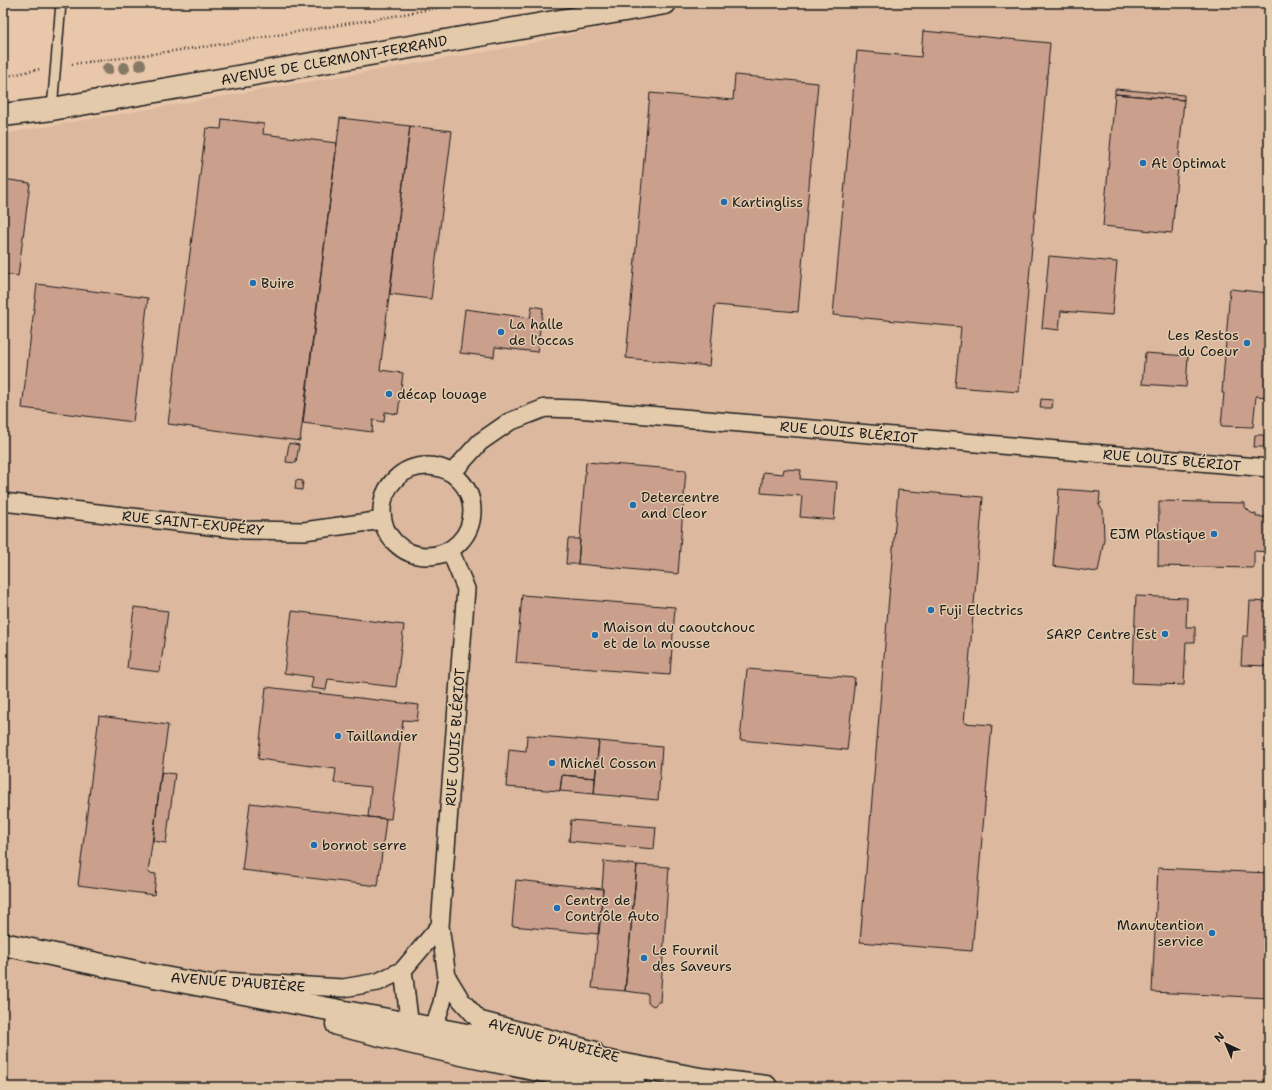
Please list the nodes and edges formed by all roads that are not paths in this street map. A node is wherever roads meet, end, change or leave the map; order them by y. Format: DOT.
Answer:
graph roads {
  1 [pos="61,3"];
  2 [pos="665,3"];
  3 [pos="52,108"];
  4 [pos="3,115"];
  5 [pos="1269,468"];
  6 [pos="452,473"];
  7 [pos="3,502"];
  8 [pos="383,520"];
  9 [pos="450,550"];
  10 [pos="440,926"];
  11 [pos="3,944"];
  12 [pos="403,970"];
  13 [pos="159,976"];
  14 [pos="447,977"];
  15 [pos="433,1029"];
  16 [pos="411,1034"];
  17 [pos="700,1079"];
  18 [pos="635,1087"];
  19 [pos="766,1087"];
  1 -- 3 [label="lane"];
  2 -- 3 [label="main road, AVENUE DE CLERMONT-FERRAND"];
  3 -- 4 [label="main road, AVENUE DE CLERMONT-FERRAND"];
  5 -- 6 [label="street, RUE LOUIS BLÉRIOT"];
  6 -- 8 [label="street"];
  6 -- 9 [label="street"];
  7 -- 8 [label="street, RUE SAINT-EXUPÉRY"];
  8 -- 9 [label="street"];
  9 -- 10 [label="street, RUE LOUIS BLÉRIOT"];
  10 -- 12 [label="street, AVENUE D'AUBIÈRE"];
  10 -- 14 [label="street, AVENUE D'AUBIÈRE"];
  11 -- 13 [label="main road, AVENUE D'AUBIÈRE"];
  12 -- 13 [label="street, AVENUE D'AUBIÈRE"];
  12 -- 16 [label="street"];
  13 -- 16 [label="main road, AVENUE D'AUBIÈRE"];
  14 -- 15 [label="street"];
  14 -- 17 [label="street, AVENUE D'AUBIÈRE"];
  15 -- 16 [label="main road, AVENUE D'AUBIÈRE"];
  15 -- 17 [label="main road, AVENUE D'AUBIÈRE"];
  16 -- 18 [label="main road, AVENUE D'AUBIÈRE"];
  17 -- 19 [label="main road, AVENUE D'AUBIÈRE"];
}
